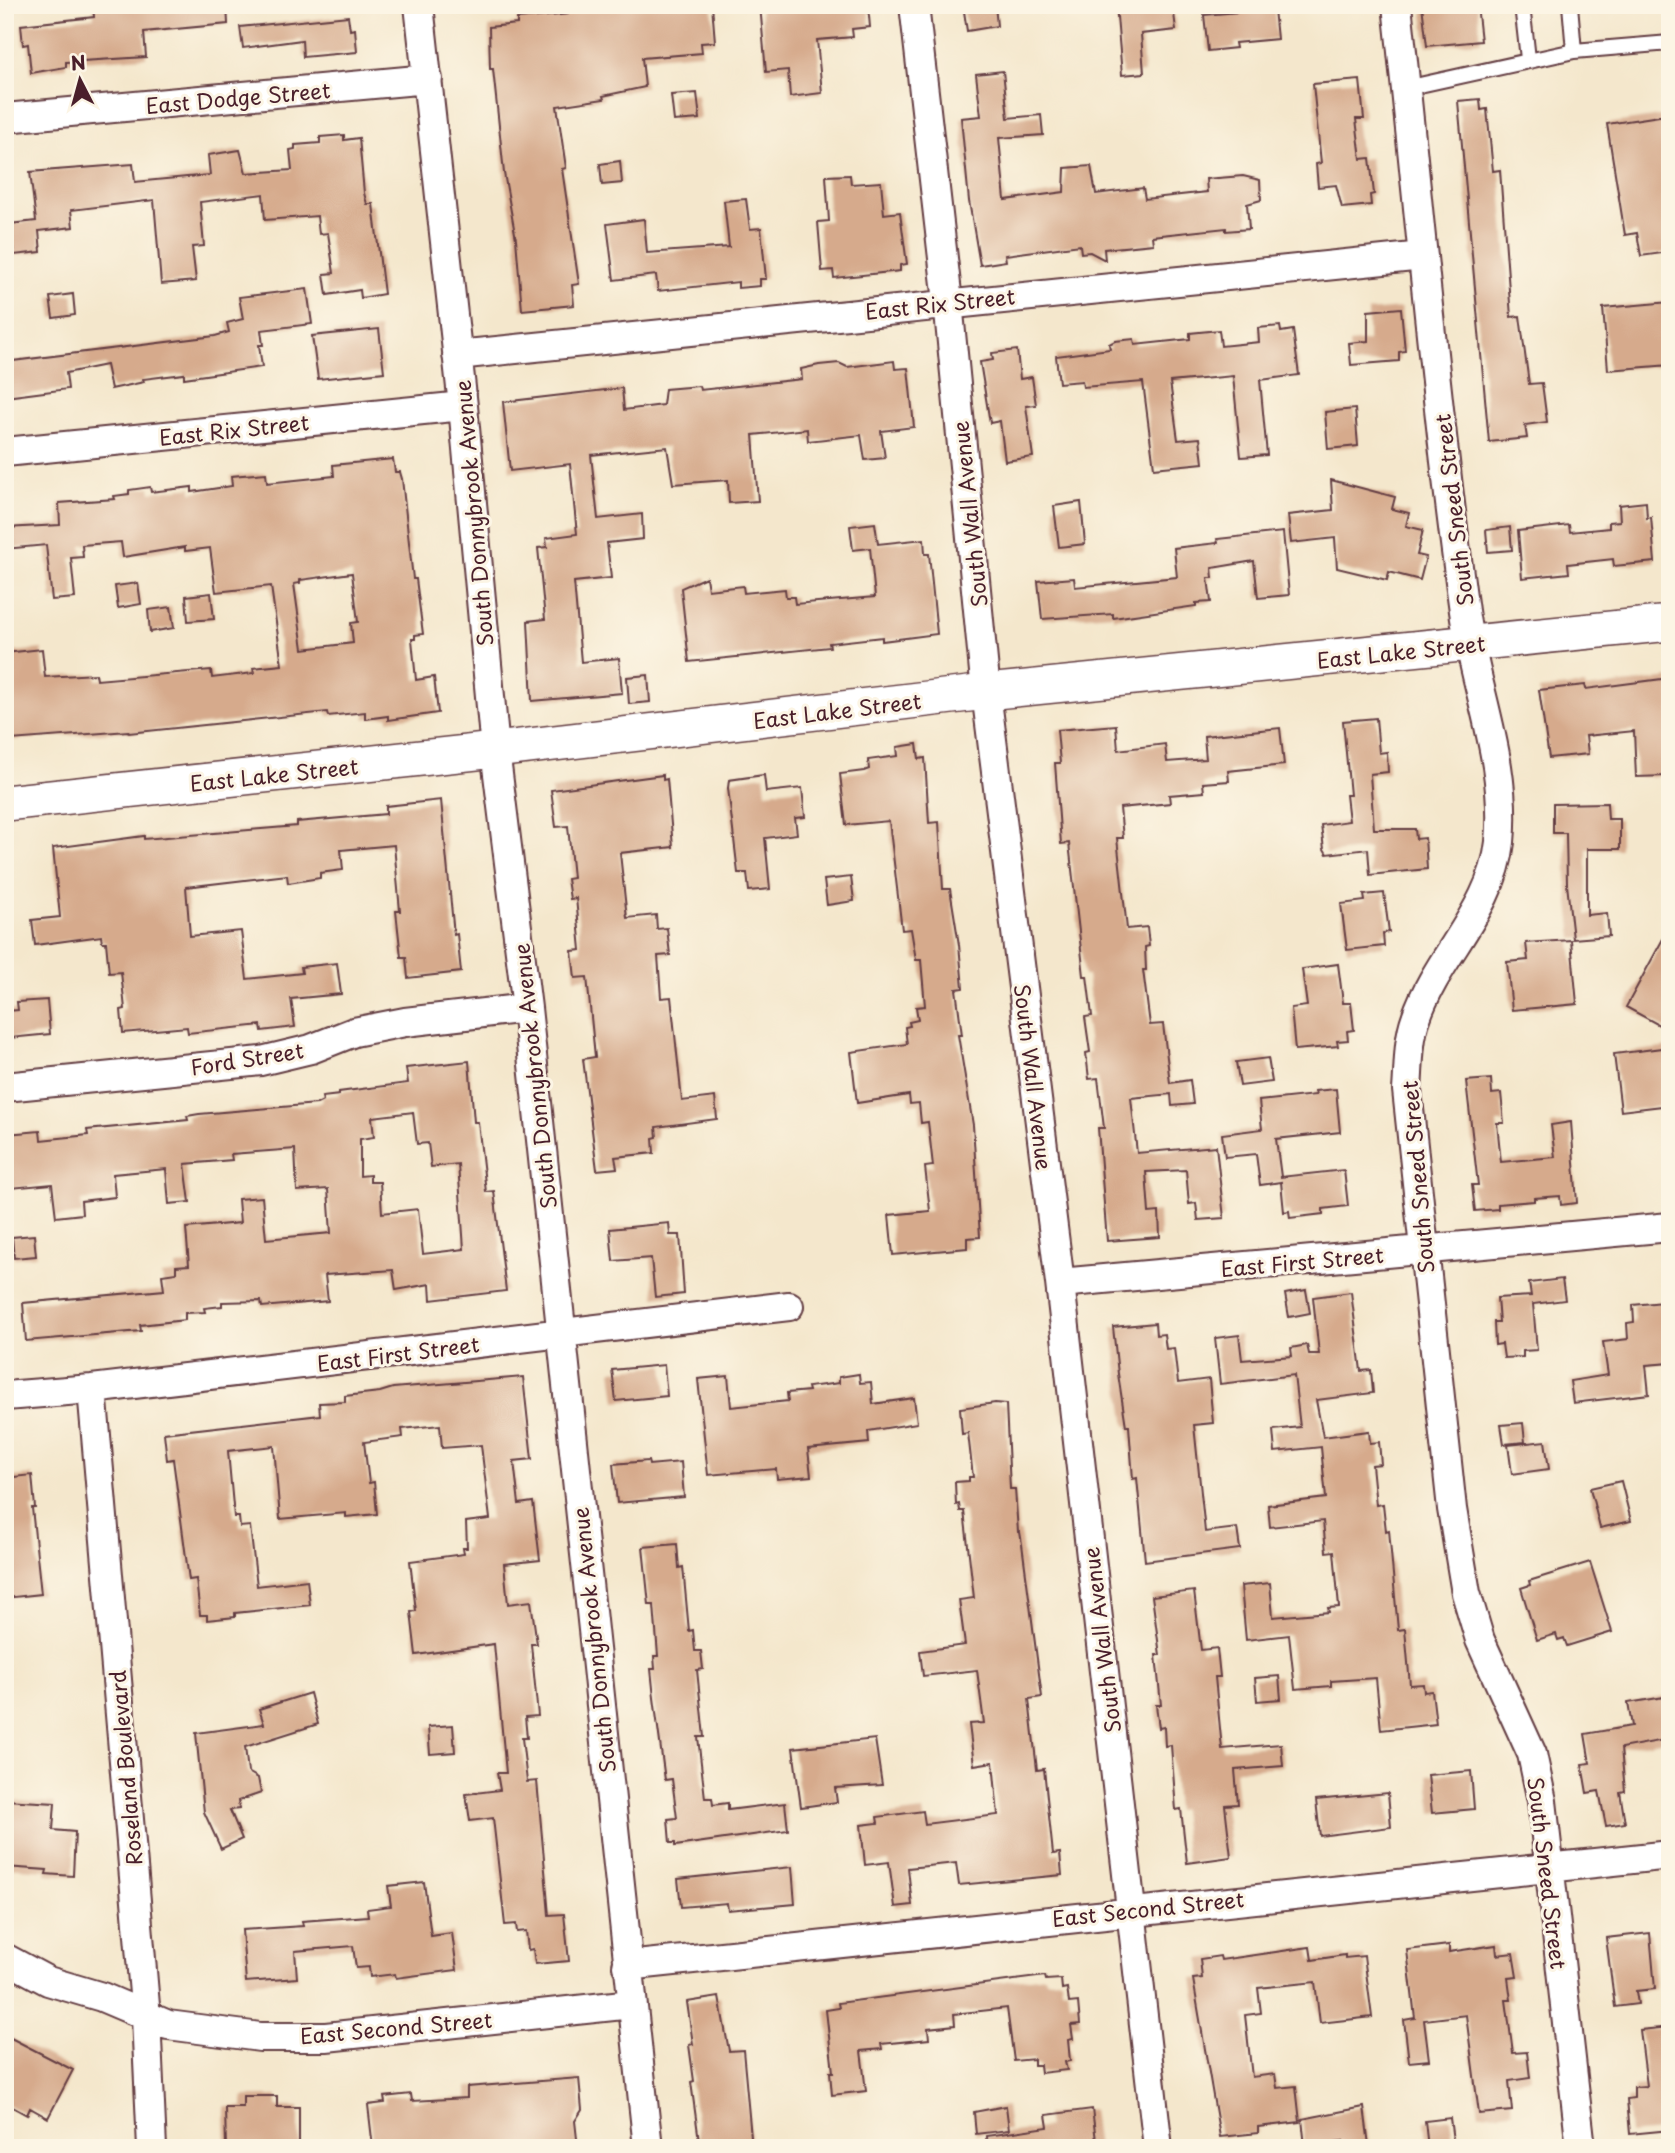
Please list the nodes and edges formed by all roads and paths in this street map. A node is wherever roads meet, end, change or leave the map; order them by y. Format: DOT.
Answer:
graph roads {
  1 [pos="419,5"];
  2 [pos="914,5"];
  3 [pos="1397,5"];
  4 [pos="1522,5"];
  5 [pos="1570,5"];
  6 [pos="1670,43"];
  7 [pos="1574,51"];
  8 [pos="1528,59"];
  9 [pos="428,79"];
  10 [pos="1406,88"];
  11 [pos="5,118"];
  12 [pos="1423,256"];
  13 [pos="948,302"];
  14 [pos="457,355"];
  15 [pos="463,406"];
  16 [pos="5,452"];
  17 [pos="1670,622"];
  18 [pos="1470,644"];
  19 [pos="986,692"];
  20 [pos="495,750"];
  21 [pos="5,803"];
  22 [pos="527,1009"];
  23 [pos="5,1087"];
  24 [pos="1670,1227"];
  25 [pos="1422,1250"];
  26 [pos="1060,1283"];
  27 [pos="789,1306"];
  28 [pos="562,1334"];
  29 [pos="92,1389"];
  30 [pos="5,1396"];
  31 [pos="1670,1855"];
  32 [pos="1548,1867"];
  33 [pos="1132,1910"];
  34 [pos="5,1958"];
  35 [pos="626,1966"];
  36 [pos="632,2004"];
  37 [pos="146,2017"];
  38 [pos="152,2148"];
  39 [pos="648,2148"];
  40 [pos="1158,2148"];
  41 [pos="1581,2148"];
  1 -- 9 [label="street, South Donnybrook Avenue"];
  2 -- 13 [label="street, South Wall Avenue"];
  3 -- 10 [label="street, South Sneed Street"];
  4 -- 8 [label="lane"];
  5 -- 7 [label="lane"];
  6 -- 7 [label="lane"];
  7 -- 8 [label="lane"];
  8 -- 10 [label="lane"];
  9 -- 11 [label="street, East Dodge Street"];
  9 -- 14 [label="street, South Donnybrook Avenue"];
  10 -- 12 [label="street, South Sneed Street"];
  12 -- 13 [label="street, East Rix Street"];
  12 -- 18 [label="street, South Sneed Street"];
  13 -- 14 [label="street, East Rix Street"];
  13 -- 19 [label="street, South Wall Avenue"];
  14 -- 15 [label="street, South Donnybrook Avenue"];
  15 -- 16 [label="street, East Rix Street"];
  15 -- 20 [label="street, South Donnybrook Avenue"];
  17 -- 18 [label="street, East Lake Street"];
  18 -- 19 [label="street, East Lake Street"];
  18 -- 25 [label="street, South Sneed Street"];
  19 -- 20 [label="street, East Lake Street"];
  19 -- 26 [label="street, South Wall Avenue"];
  20 -- 21 [label="street, East Lake Street"];
  20 -- 22 [label="street, South Donnybrook Avenue"];
  22 -- 23 [label="street, Ford Street"];
  22 -- 28 [label="street, South Donnybrook Avenue"];
  24 -- 25 [label="street, East First Street"];
  25 -- 26 [label="street, East First Street"];
  25 -- 32 [label="street, South Sneed Street"];
  26 -- 33 [label="street, South Wall Avenue"];
  27 -- 28 [label="street, East First Street"];
  28 -- 29 [label="street, East First Street"];
  28 -- 35 [label="street, South Donnybrook Avenue"];
  29 -- 30 [label="street, East First Street"];
  29 -- 37 [label="street, Roseland Boulevard"];
  31 -- 32 [label="street, East Second Street"];
  32 -- 33 [label="street, East Second Street"];
  32 -- 41 [label="street, South Sneed Street"];
  33 -- 35 [label="street, East Second Street"];
  33 -- 40 [label="street, South Wall Avenue"];
  34 -- 37 [label="street, East Second Street"];
  35 -- 36 [label="street, South Donnybrook Avenue"];
  36 -- 37 [label="street, East Second Street"];
  36 -- 39 [label="street, South Donnybrook Avenue"];
  37 -- 38 [label="street, Roseland Boulevard"];
}
